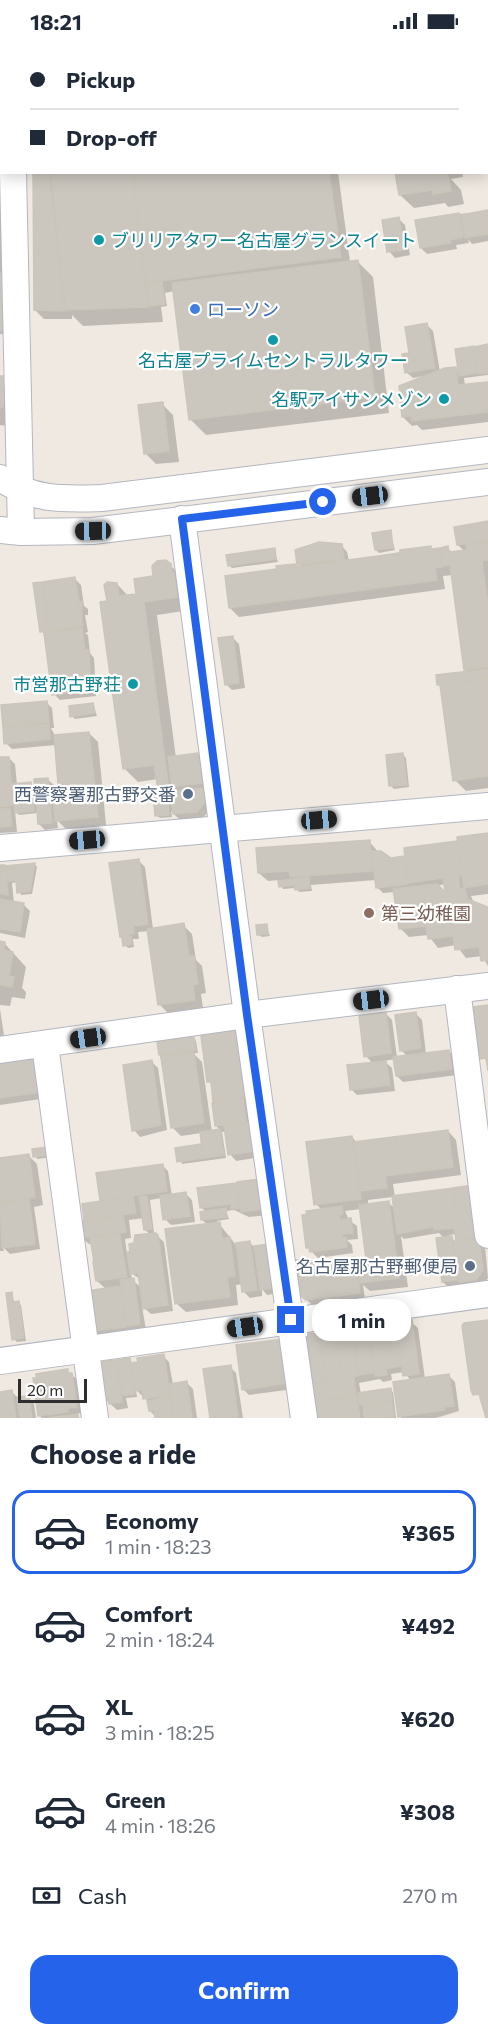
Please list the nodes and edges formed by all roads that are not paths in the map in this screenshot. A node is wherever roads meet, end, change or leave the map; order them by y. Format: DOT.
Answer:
graph roads {
  1 [pos="13,174"];
  2 [pos="488,450"];
  3 [pos="488,482"];
  4 [pos="7,489"];
  5 [pos="0,513"];
  6 [pos="182,519"];
  7 [pos="11,531"];
  8 [pos="488,806"];
  9 [pos="223,828"];
  10 [pos="0,848"];
  11 [pos="488,986"];
  12 [pos="457,990"];
  13 [pos="247,1015"];
  14 [pos="45,1045"];
  15 [pos="0,1050"];
  16 [pos="488,1235"];
  17 [pos="488,1294"];
  18 [pos="291,1320"];
  19 [pos="86,1350"];
  20 [pos="0,1361"];
  21 [pos="95,1418"];
  22 [pos="304,1418"];
  1 -- 4 [label="street"];
  2 -- 4 [label="street"];
  3 -- 6 [label="street"];
  4 -- 7 [label="street"];
  5 -- 7 [label="street"];
  6 -- 7 [label="street"];
  6 -- 9 [label="street"];
  8 -- 9 [label="street"];
  9 -- 10 [label="street"];
  9 -- 13 [label="street"];
  11 -- 12 [label="street"];
  12 -- 13 [label="street"];
  12 -- 16 [label="street"];
  13 -- 14 [label="street"];
  13 -- 18 [label="street"];
  14 -- 15 [label="street"];
  14 -- 19 [label="street"];
  17 -- 18 [label="street"];
  18 -- 19 [label="street"];
  18 -- 22 [label="street"];
  19 -- 20 [label="street"];
  19 -- 21 [label="street"];
}
